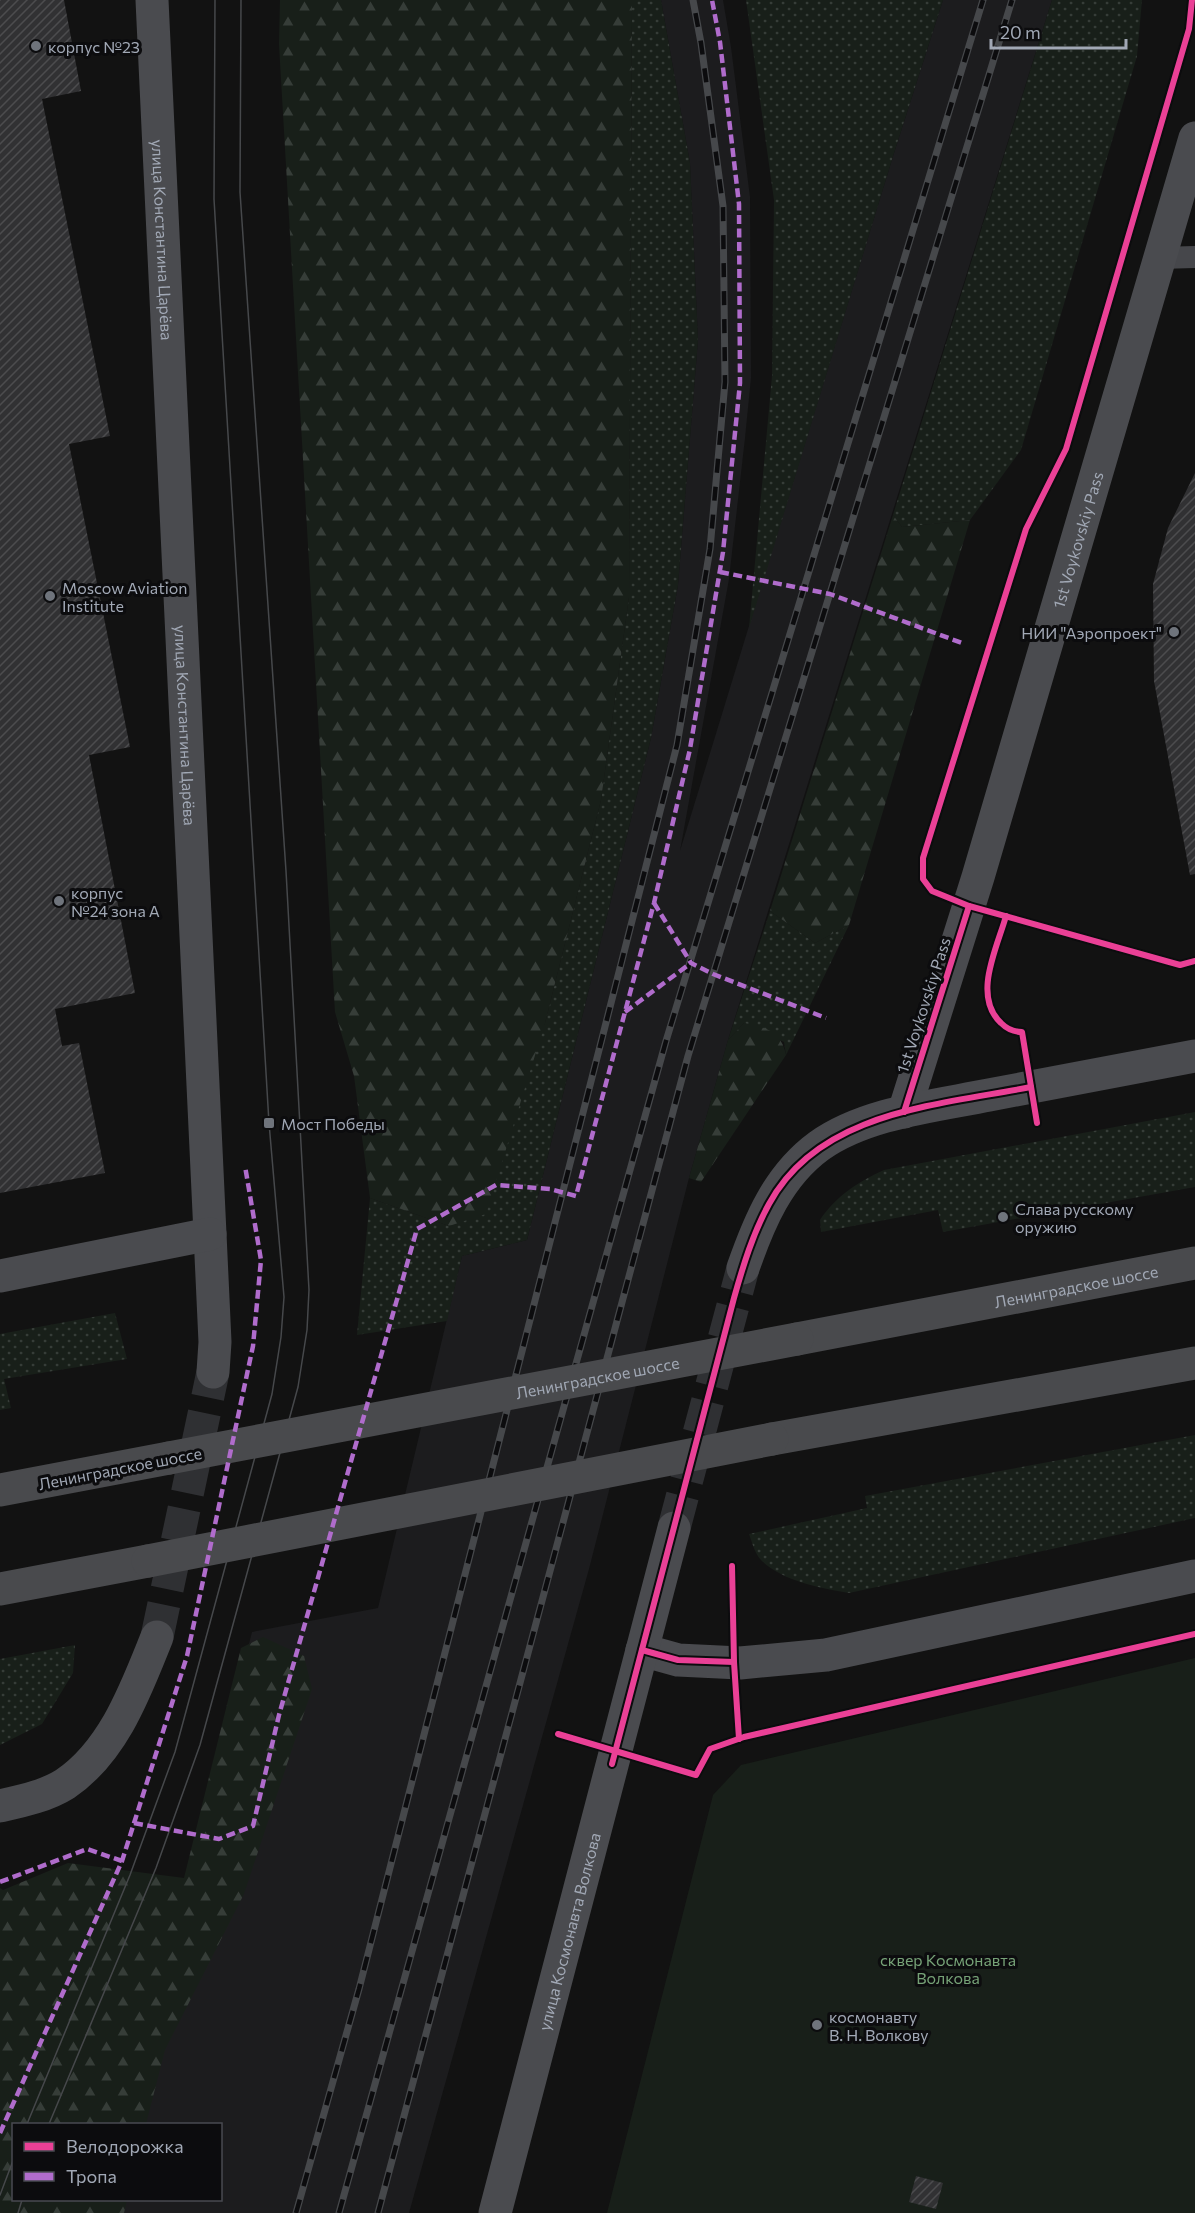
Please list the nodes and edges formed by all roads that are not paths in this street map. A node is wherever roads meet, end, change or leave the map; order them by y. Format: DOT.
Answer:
graph roads {
  1 [pos="152,0"];
  2 [pos="1195,138"];
  3 [pos="1195,257"];
  4 [pos="1159,258"];
  5 [pos="1195,1056"];
  6 [pos="904,1112"];
  7 [pos="210,1234"];
  8 [pos="1195,1263"];
  9 [pos="743,1268"];
  10 [pos="0,1276"];
  11 [pos="1195,1364"];
  12 [pos="213,1372"];
  13 [pos="0,1490"];
  14 [pos="674,1528"];
  15 [pos="1195,1576"];
  16 [pos="0,1589"];
  17 [pos="157,1637"];
  18 [pos="642,1650"];
  19 [pos="0,1806"];
  20 [pos="495,2213"];
  1 -- 7 [label="street, улица Константина Царёва"];
  2 -- 4 [label="street, 1st Voykovskiy Pass"];
  3 -- 4 [label="lane"];
  4 -- 6 [label="street, 1st Voykovskiy Pass"];
  5 -- 6 [label="street"];
  6 -- 9 [label="street"];
  7 -- 10 [label="street"];
  7 -- 12 [label="street, улица Константина Царёва"];
  8 -- 13 [label="main road, Ленинградское шоссе, bridge"];
  11 -- 16 [label="main road, bridge"];
  14 -- 18 [label="street, улица Космонавта Волкова"];
  15 -- 18 [label="street"];
  17 -- 19 [label="street"];
  18 -- 20 [label="street, улица Космонавта Волкова"];
}
